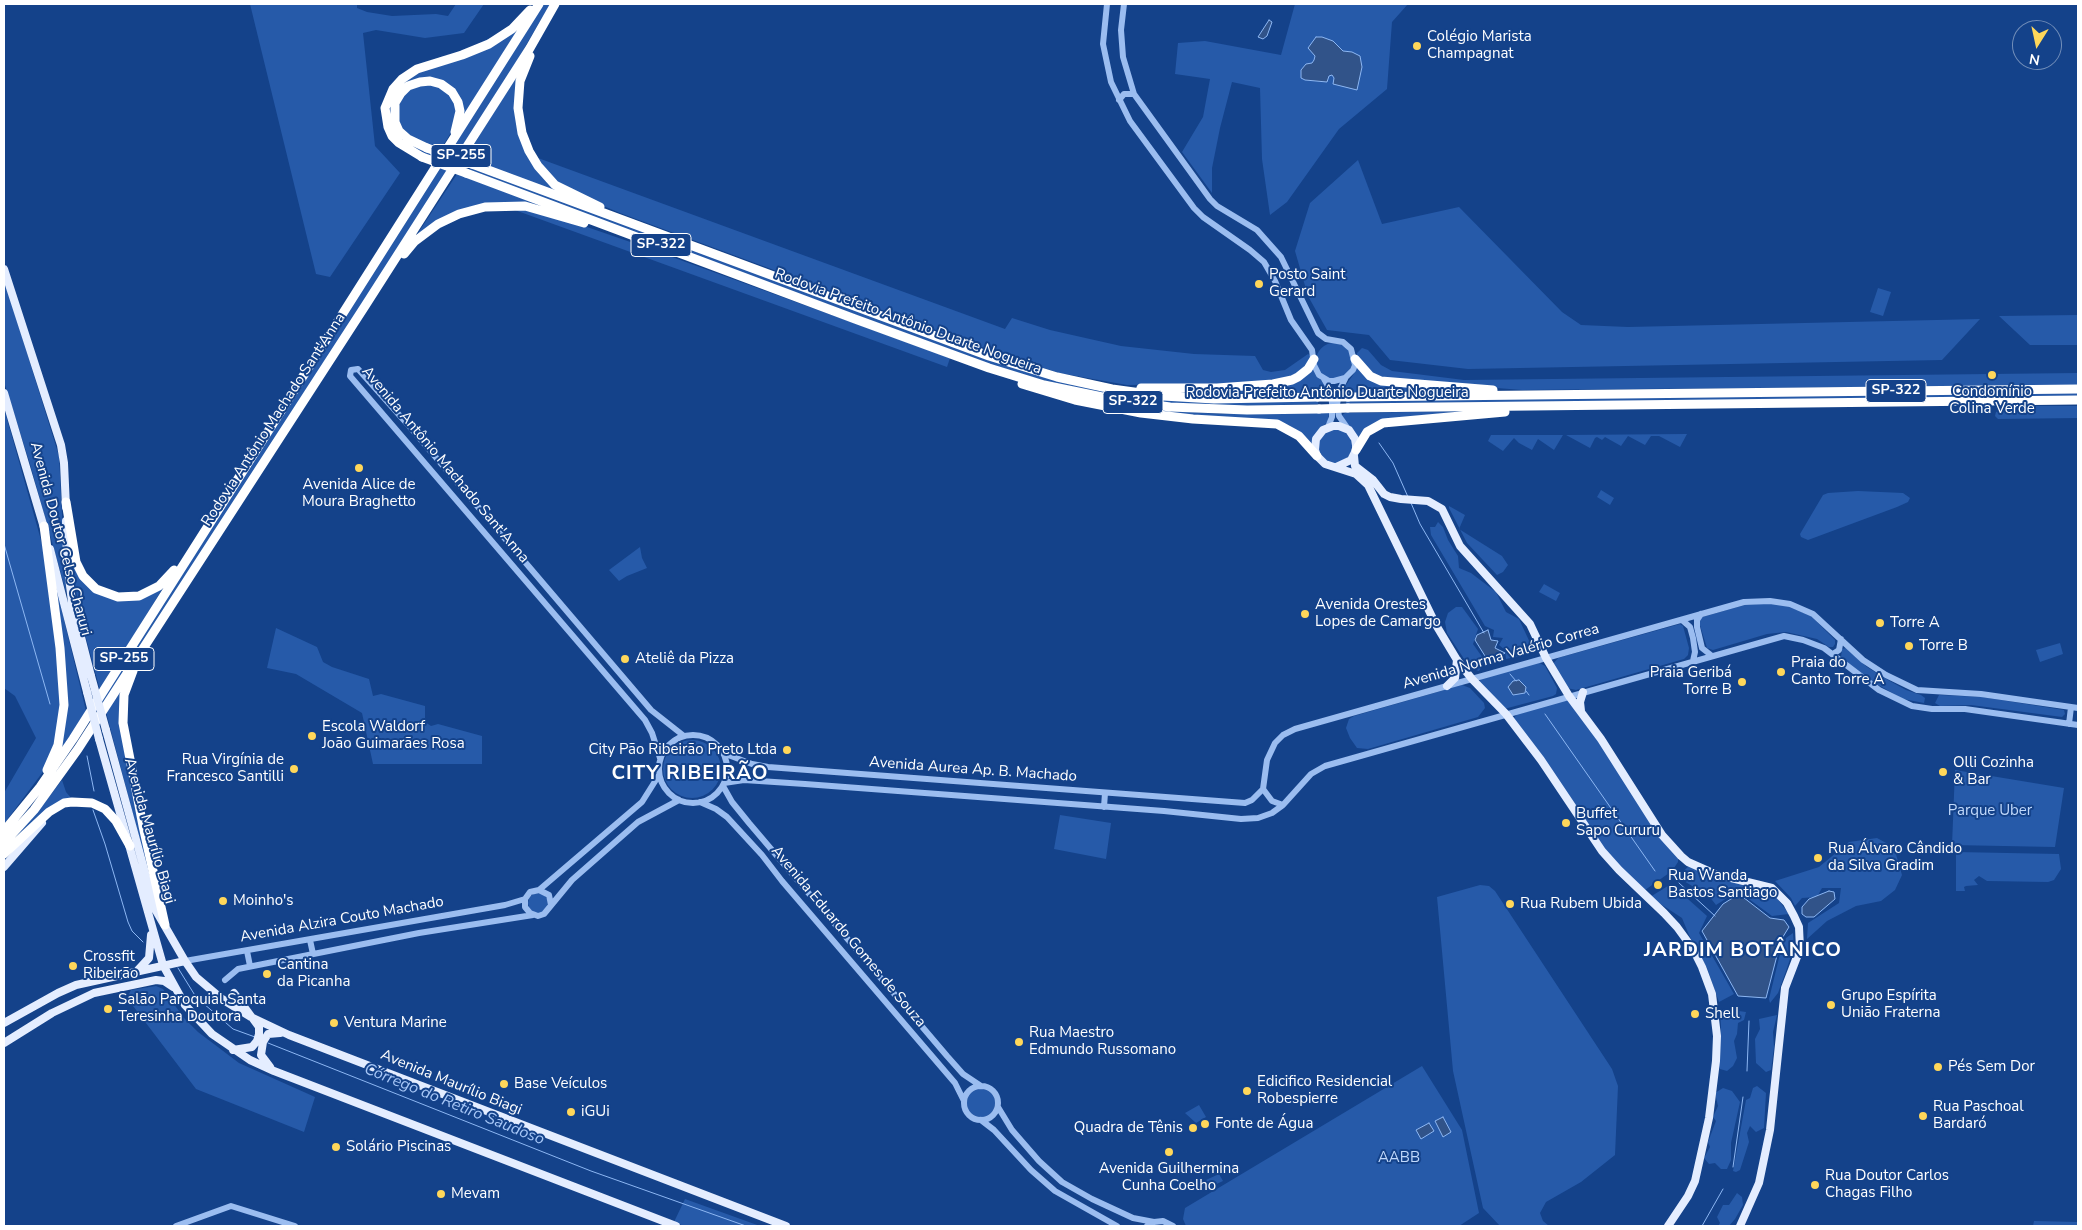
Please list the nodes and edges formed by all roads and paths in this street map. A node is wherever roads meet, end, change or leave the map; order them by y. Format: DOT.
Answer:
graph roads {
  1 [pos="535,4"];
  2 [pos="539,4"];
  3 [pos="555,4"];
  4 [pos="1107,4"];
  5 [pos="1124,4"];
  6 [pos="1134,94"];
  7 [pos="1119,100"];
  8 [pos="450,146"];
  9 [pos="671,238"];
  10 [pos="4,269"];
  11 [pos="724,270"];
  12 [pos="365,306"];
  13 [pos="953,355"];
  14 [pos="1314,358"];
  15 [pos="1355,360"];
  16 [pos="1324,378"];
  17 [pos="1345,378"];
  18 [pos="1075,381"];
  19 [pos="376,389"];
  20 [pos="2078,389"];
  21 [pos="4,393"];
  22 [pos="1578,394"];
  23 [pos="368,396"];
  24 [pos="2078,400"];
  25 [pos="1578,405"];
  26 [pos="1328,427"];
  27 [pos="1349,430"];
  28 [pos="1355,453"];
  29 [pos="1317,456"];
  30 [pos="1336,467"];
  31 [pos="452,477"];
  32 [pos="443,484"];
  33 [pos="66,502"];
  34 [pos="222,503"];
  35 [pos="44,526"];
  36 [pos="177,595"];
  37 [pos="554,598"];
  38 [pos="546,604"];
  39 [pos="1701,614"];
  40 [pos="1682,620"];
  41 [pos="1841,639"];
  42 [pos="1833,654"];
  43 [pos="1712,656"];
  44 [pos="1546,658"];
  45 [pos="1457,660"];
  46 [pos="1693,661"];
  47 [pos="1472,679"];
  48 [pos="626,682"];
  49 [pos="1447,686"];
  50 [pos="618,688"];
  51 [pos="1583,692"];
  52 [pos="1569,696"];
  53 [pos="2075,708"];
  54 [pos="1581,713"];
  55 [pos="1506,714"];
  56 [pos="2069,724"];
  57 [pos="2078,725"];
  58 [pos="106,730"];
  59 [pos="684,736"];
  60 [pos="99,738"];
  61 [pos="723,753"];
  62 [pos="660,758"];
  63 [pos="806,770"];
  64 [pos="659,775"];
  65 [pos="948,781"];
  66 [pos="724,784"];
  67 [pos="805,784"];
  68 [pos="1263,790"];
  69 [pos="1105,792"];
  70 [pos="947,794"];
  71 [pos="1165,797"];
  72 [pos="679,800"];
  73 [pos="700,802"];
  74 [pos="1283,805"];
  75 [pos="1104,807"];
  76 [pos="1164,811"];
  77 [pos="20,812"];
  78 [pos="49,812"];
  79 [pos="4,831"];
  80 [pos="602,835"];
  81 [pos="4,843"];
  82 [pos="611,845"];
  83 [pos="130,846"];
  84 [pos="770,848"];
  85 [pos="4,854"];
  86 [pos="762,855"];
  87 [pos="4,867"];
  88 [pos="539,890"];
  89 [pos="525,899"];
  90 [pos="551,905"];
  91 [pos="533,915"];
  92 [pos="416,921"];
  93 [pos="165,925"];
  94 [pos="151,928"];
  95 [pos="841,931"];
  96 [pos="418,933"];
  97 [pos="832,939"];
  98 [pos="310,940"];
  99 [pos="247,952"];
  100 [pos="313,954"];
  101 [pos="185,961"];
  102 [pos="163,965"];
  103 [pos="250,966"];
  104 [pos="137,971"];
  105 [pos="225,980"];
  106 [pos="173,987"];
  107 [pos="234,993"];
  108 [pos="45,1000"];
  109 [pos="52,1013"];
  110 [pos="14,1017"];
  111 [pos="251,1017"];
  112 [pos="4,1023"];
  113 [pos="23,1032"];
  114 [pos="289,1034"];
  115 [pos="262,1035"];
  116 [pos="4,1043"];
  117 [pos="937,1044"];
  118 [pos="233,1050"];
  119 [pos="928,1051"];
  120 [pos="274,1071"];
  121 [pos="981,1086"];
  122 [pos="964,1101"];
  123 [pos="998,1107"];
  124 [pos="981,1120"];
  125 [pos="1062,1182"];
  126 [pos="1055,1191"];
  127 [pos="1150,1224"];
  128 [pos="176,1226"];
  129 [pos="295,1226"];
  130 [pos="676,1226"];
  131 [pos="786,1226"];
  132 [pos="1117,1226"];
  133 [pos="1173,1226"];
  134 [pos="1668,1226"];
  135 [pos="1740,1226"];
  1 -- 11 [label="highway, Rodovia Prefeito Antônio Duarte Nogueira / SP-322, bridge"];
  2 -- 8 [label="highway, Rodovia Antônio Machado Sant'Anna / SP-255"];
  3 -- 9 [label="highway"];
  3 -- 12 [label="highway, Rodovia Antônio Machado Sant'Anna / SP-255"];
  4 -- 7 [label="street"];
  5 -- 6 [label="street"];
  6 -- 7 [label="street"];
  6 -- 15 [label="street"];
  7 -- 14 [label="street"];
  8 -- 9 [label="highway, Rodovia Prefeito Antônio Duarte Nogueira / SP-322, bridge"];
  8 -- 34 [label="highway, Rodovia Antônio Machado Sant'Anna / SP-255"];
  9 -- 18 [label="highway, Rodovia Prefeito Antônio Duarte Nogueira / SP-322"];
  10 -- 33 [label="main road, Avenida Doutor Celso Charuri"];
  11 -- 12 [label="highway"];
  11 -- 13 [label="highway, Rodovia Prefeito Antônio Duarte Nogueira / SP-322"];
  12 -- 36 [label="highway, Rodovia Antônio Machado Sant'Anna / SP-255"];
  13 -- 25 [label="highway, Rodovia Prefeito Antônio Duarte Nogueira / SP-322, bridge"];
  13 -- 29 [label="highway"];
  14 -- 16 [label="street"];
  14 -- 18 [label="highway"];
  15 -- 17 [label="street"];
  15 -- 22 [label="highway"];
  16 -- 17 [label="street"];
  16 -- 26 [label="street"];
  17 -- 27 [label="street"];
  18 -- 22 [label="highway, Rodovia Prefeito Antônio Duarte Nogueira / SP-322, bridge"];
  19 -- 23 [label="street"];
  19 -- 23 [label="street, Avenida Antônio Machado Sant'Anna"];
  19 -- 31 [label="street, Avenida Antônio Machado Sant'Anna"];
  20 -- 22 [label="highway, Rodovia Prefeito Antônio Duarte Nogueira / SP-322"];
  21 -- 35 [label="main road, Avenida Doutor Celso Charuri"];
  23 -- 32 [label="street, Avenida Antônio Machado Sant'Anna"];
  24 -- 25 [label="highway, Rodovia Prefeito Antônio Duarte Nogueira / SP-322"];
  25 -- 28 [label="highway"];
  26 -- 27 [label="main road"];
  26 -- 29 [label="main road"];
  27 -- 28 [label="main road"];
  28 -- 30 [label="main road"];
  28 -- 44 [label="main road"];
  29 -- 30 [label="main road"];
  30 -- 45 [label="main road"];
  31 -- 32 [label="street"];
  31 -- 37 [label="street, Avenida Antônio Machado Sant'Anna"];
  32 -- 38 [label="street, Avenida Antônio Machado Sant'Anna"];
  33 -- 34 [label="highway"];
  33 -- 58 [label="main road, Avenida Doutor Celso Charuri, bridge"];
  34 -- 77 [label="highway, Rodovia Antônio Machado Sant'Anna / SP-255"];
  35 -- 60 [label="main road, Avenida Doutor Celso Charuri, bridge"];
  35 -- 77 [label="highway"];
  36 -- 81 [label="highway, Rodovia Antônio Machado Sant'Anna / SP-255"];
  36 -- 93 [label="highway"];
  37 -- 38 [label="street"];
  37 -- 48 [label="street, Avenida Antônio Machado Sant'Anna"];
  38 -- 50 [label="street, Avenida Antônio Machado Sant'Anna"];
  39 -- 40 [label="street, Avenida Norma Valério Correa"];
  39 -- 41 [label="street, Avenida Norma Valério Correa"];
  39 -- 43 [label="street"];
  40 -- 44 [label="street, Avenida Norma Valério Correa"];
  40 -- 46 [label="street"];
  41 -- 42 [label="street"];
  41 -- 53 [label="street, Avenida Norma Valério Correa"];
  42 -- 43 [label="street"];
  42 -- 56 [label="street"];
  43 -- 46 [label="street"];
  44 -- 47 [label="street, Avenida Norma Valério Correa"];
  44 -- 52 [label="main road"];
  45 -- 47 [label="main road"];
  45 -- 49 [label="main road"];
  46 -- 51 [label="street"];
  47 -- 49 [label="street, Avenida Norma Valério Correa"];
  47 -- 55 [label="main road"];
  48 -- 50 [label="street"];
  48 -- 59 [label="street, Avenida Antônio Machado Sant'Anna"];
  49 -- 68 [label="street, Avenida Norma Valério Correa"];
  50 -- 62 [label="street, Avenida Antônio Machado Sant'Anna"];
  51 -- 52 [label="street"];
  51 -- 54 [label="main road"];
  52 -- 54 [label="main road"];
  52 -- 55 [label="street"];
  53 -- 56 [label="street"];
  54 -- 135 [label="main road"];
  55 -- 74 [label="street"];
  55 -- 134 [label="main road"];
  56 -- 57 [label="street"];
  58 -- 93 [label="main road, Avenida Maurílio Biagi"];
  59 -- 61 [label="street"];
  59 -- 62 [label="street"];
  60 -- 83 [label="main road, Avenida Maurílio Biagi"];
  61 -- 63 [label="street, Avenida Aurea Ap. B. Machado"];
  61 -- 66 [label="street"];
  62 -- 64 [label="street"];
  63 -- 65 [label="street, Avenida Aurea Ap. B. Machado"];
  63 -- 67 [label="street"];
  64 -- 72 [label="street"];
  64 -- 80 [label="street"];
  65 -- 69 [label="street, Avenida Aurea Ap. B. Machado"];
  65 -- 70 [label="street"];
  66 -- 67 [label="street, Avenida Aurea Ap. B. Machado"];
  66 -- 73 [label="street"];
  66 -- 84 [label="street, Avenida Eduardo Gomes de Souza"];
  67 -- 70 [label="street, Avenida Aurea Ap. B. Machado"];
  68 -- 71 [label="street, Avenida Aurea Ap. B. Machado"];
  68 -- 74 [label="street"];
  69 -- 71 [label="street, Avenida Aurea Ap. B. Machado"];
  69 -- 75 [label="street"];
  70 -- 75 [label="street, Avenida Aurea Ap. B. Machado"];
  71 -- 76 [label="street"];
  72 -- 73 [label="street"];
  72 -- 82 [label="street"];
  73 -- 86 [label="street, Avenida Eduardo Gomes de Souza"];
  74 -- 76 [label="street, Avenida Aurea Ap. B. Machado"];
  75 -- 76 [label="street, Avenida Aurea Ap. B. Machado"];
  77 -- 79 [label="highway, Rodovia Antônio Machado Sant'Anna / SP-255"];
  78 -- 83 [label="highway"];
  78 -- 85 [label="highway"];
  78 -- 87 [label="main road"];
  80 -- 82 [label="street"];
  80 -- 88 [label="street"];
  82 -- 90 [label="street"];
  83 -- 94 [label="main road, Avenida Maurílio Biagi"];
  84 -- 86 [label="street"];
  84 -- 95 [label="street, Avenida Eduardo Gomes de Souza"];
  86 -- 97 [label="street, Avenida Eduardo Gomes de Souza"];
  88 -- 89 [label="street"];
  88 -- 90 [label="street"];
  89 -- 91 [label="street"];
  89 -- 92 [label="street, Avenida Alzira Couto Machado"];
  90 -- 91 [label="street"];
  91 -- 96 [label="street, Avenida Alzira Couto Machado"];
  92 -- 96 [label="street"];
  92 -- 98 [label="street, Avenida Alzira Couto Machado"];
  93 -- 101 [label="main road, Avenida Maurílio Biagi"];
  94 -- 102 [label="main road, Avenida Maurílio Biagi"];
  94 -- 104 [label="main road"];
  95 -- 97 [label="street"];
  95 -- 117 [label="street, Avenida Eduardo Gomes de Souza"];
  96 -- 100 [label="street, Avenida Alzira Couto Machado"];
  97 -- 119 [label="street, Avenida Eduardo Gomes de Souza"];
  98 -- 99 [label="street, Avenida Alzira Couto Machado"];
  98 -- 100 [label="street"];
  99 -- 101 [label="street, Avenida Alzira Couto Machado"];
  99 -- 103 [label="street"];
  100 -- 103 [label="street, Avenida Alzira Couto Machado"];
  101 -- 102 [label="main road, Avenida Alzira Couto Machado"];
  101 -- 111 [label="main road, Avenida Maurílio Biagi"];
  102 -- 104 [label="main road, Avenida Alzira Couto Machado"];
  102 -- 106 [label="main road, Avenida Maurílio Biagi"];
  103 -- 105 [label="street, Avenida Alzira Couto Machado"];
  104 -- 108 [label="main road, Avenida Alzira Couto Machado"];
  106 -- 109 [label="main road"];
  106 -- 118 [label="main road, Avenida Maurílio Biagi"];
  107 -- 111 [label="main road"];
  108 -- 109 [label="main road"];
  108 -- 110 [label="main road, Avenida Alzira Couto Machado"];
  109 -- 113 [label="main road"];
  110 -- 112 [label="main road, Avenida Alzira Couto Machado"];
  110 -- 113 [label="main road"];
  111 -- 114 [label="main road, Avenida Maurílio Biagi"];
  111 -- 115 [label="main road"];
  113 -- 116 [label="main road"];
  114 -- 115 [label="main road"];
  114 -- 131 [label="main road, Avenida Maurílio Biagi"];
  115 -- 118 [label="main road"];
  115 -- 120 [label="main road"];
  117 -- 119 [label="street"];
  117 -- 121 [label="street, Avenida Eduardo Gomes de Souza"];
  118 -- 120 [label="main road, Avenida Maurílio Biagi"];
  119 -- 122 [label="street, Avenida Eduardo Gomes de Souza"];
  120 -- 130 [label="main road, Avenida Maurílio Biagi"];
  121 -- 122 [label="street"];
  121 -- 123 [label="street"];
  122 -- 124 [label="street"];
  123 -- 124 [label="street"];
  123 -- 125 [label="street"];
  124 -- 126 [label="street"];
  125 -- 126 [label="street"];
  125 -- 127 [label="street"];
  126 -- 132 [label="street"];
  127 -- 133 [label="street"];
  128 -- 129 [label="street"];
}
